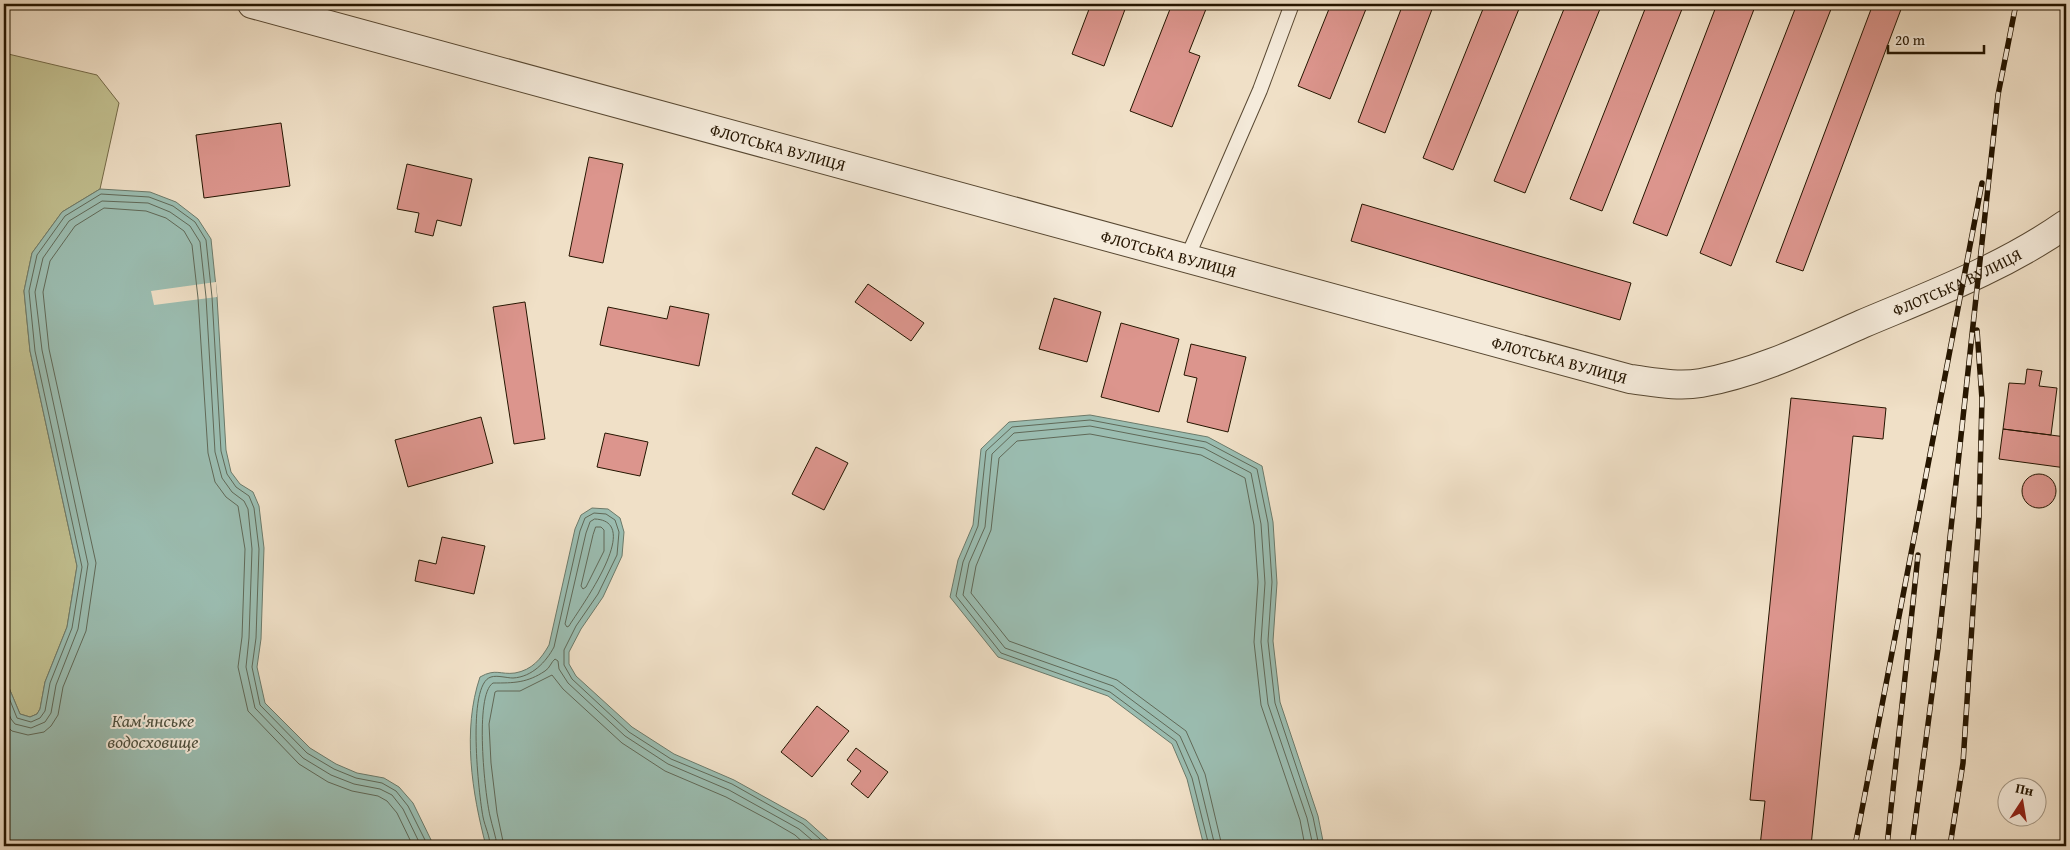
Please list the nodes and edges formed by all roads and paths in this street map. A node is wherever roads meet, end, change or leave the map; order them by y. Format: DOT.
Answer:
graph roads {
  1 [pos="252,4"];
  2 [pos="1292,4"];
  3 [pos="2066,224"];
  4 [pos="1187,258"];
  1 -- 4 [label="street, ФЛОТСЬКА ВУЛИЦЯ"];
  2 -- 4 [label="lane"];
  3 -- 4 [label="street, ФЛОТСЬКА ВУЛИЦЯ"];
}
